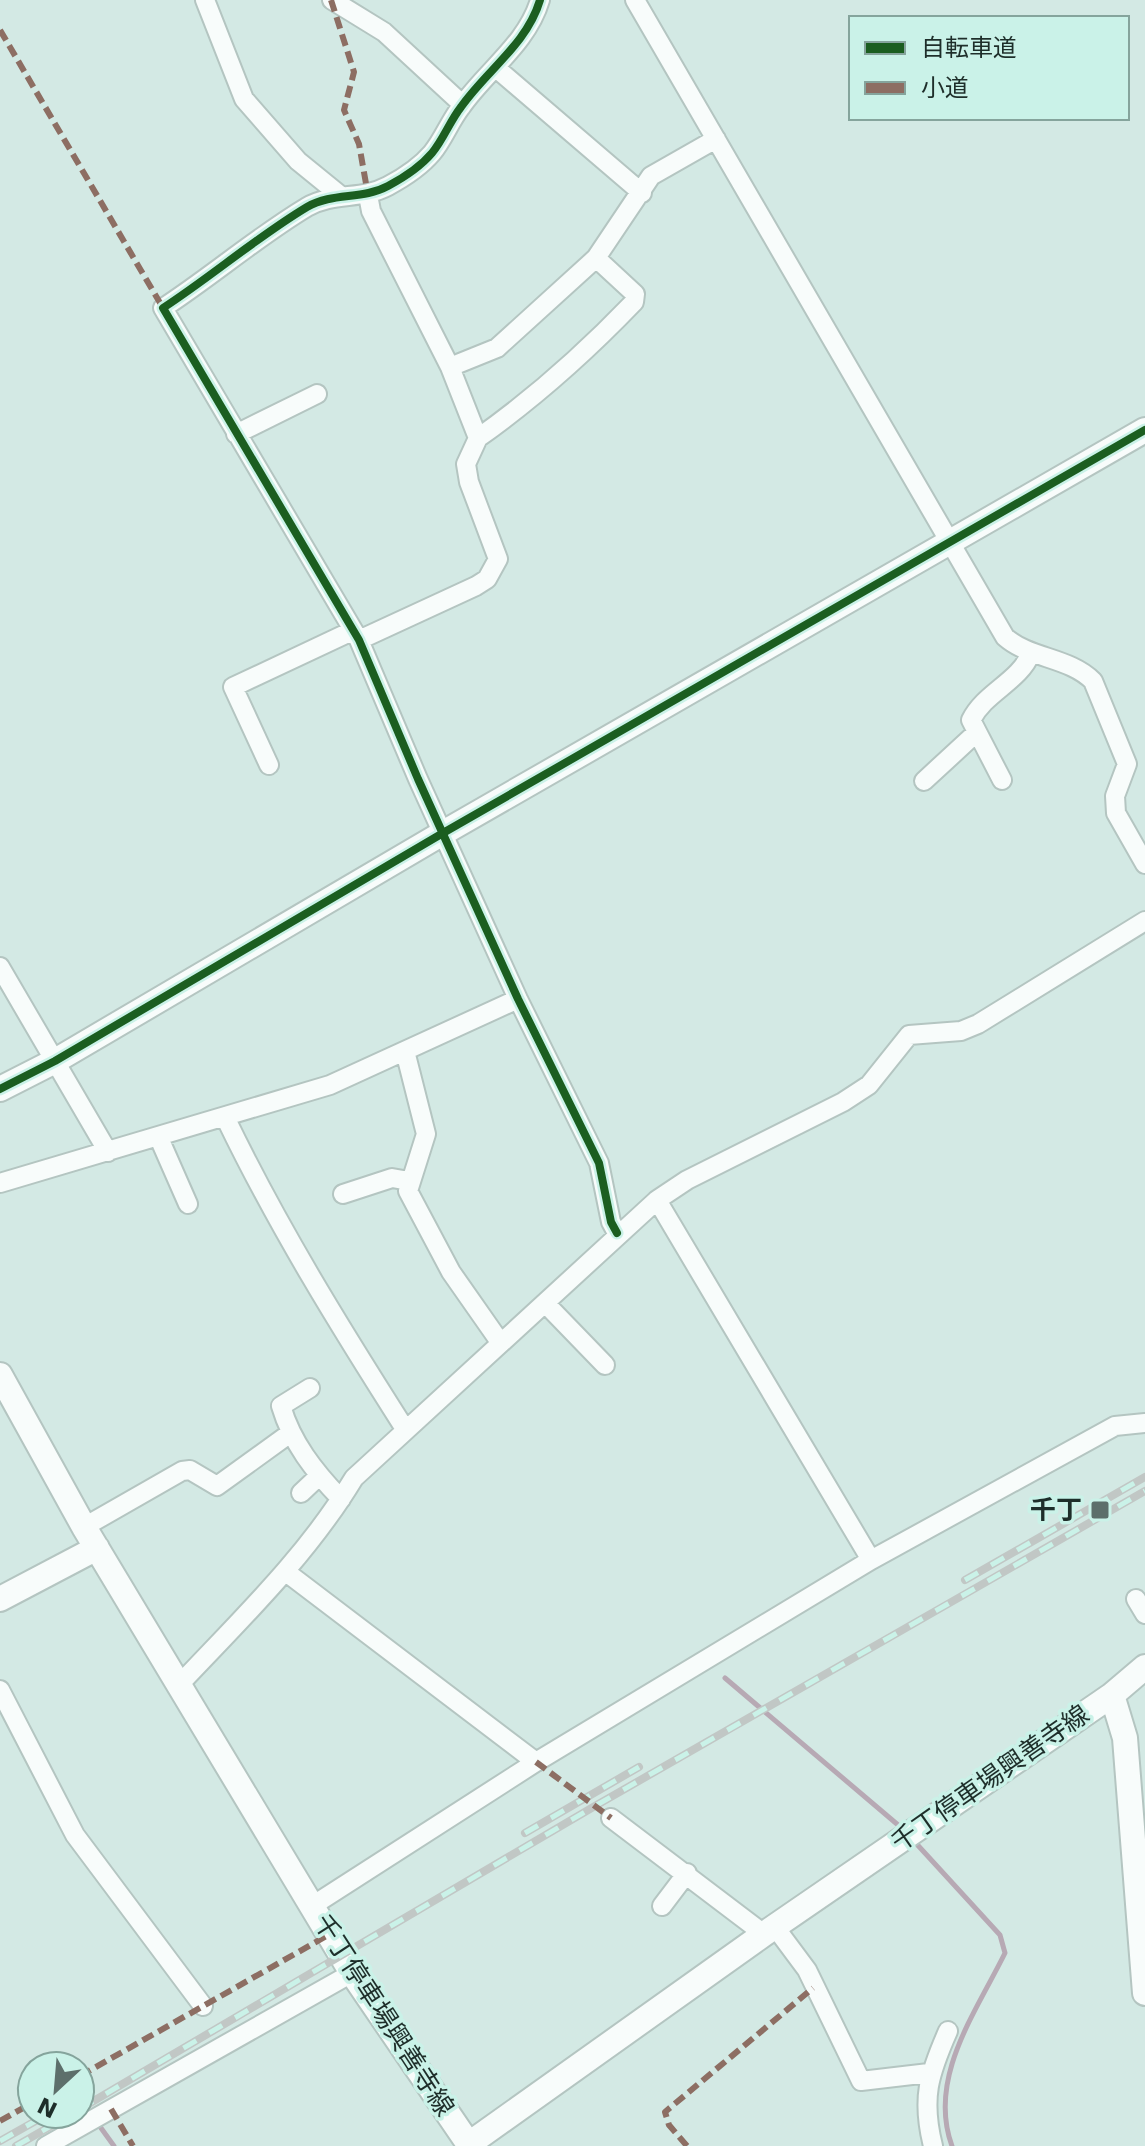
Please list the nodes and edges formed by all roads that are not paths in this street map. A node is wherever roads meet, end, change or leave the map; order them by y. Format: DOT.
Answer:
graph roads {
  1 [pos="205,0"];
  2 [pos="332,0"];
  3 [pos="540,0"];
  4 [pos="635,0"];
  5 [pos="496,68"];
  6 [pos="462,104"];
  7 [pos="716,139"];
  8 [pos="642,193"];
  9 [pos="368,195"];
  10 [pos="341,196"];
  11 [pos="596,258"];
  12 [pos="450,367"];
  13 [pos="317,394"];
  14 [pos="1145,430"];
  15 [pos="236,434"];
  16 [pos="478,438"];
  17 [pos="950,542"];
  18 [pos="355,636"];
  19 [pos="1031,653"];
  20 [pos="976,733"];
  21 [pos="269,765"];
  22 [pos="1002,780"];
  23 [pos="924,781"];
  24 [pos="443,833"];
  25 [pos="1145,864"];
  26 [pos="1145,921"];
  27 [pos="0,967"];
  28 [pos="518,999"];
  29 [pos="405,1051"];
  30 [pos="55,1061"];
  31 [pos="0,1089"];
  32 [pos="226,1119"];
  33 [pos="159,1138"];
  34 [pos="108,1152"];
  35 [pos="409,1181"];
  36 [pos="0,1183"];
  37 [pos="343,1194"];
  38 [pos="657,1200"];
  39 [pos="188,1204"];
  40 [pos="617,1233"];
  41 [pos="545,1303"];
  42 [pos="500,1342"];
  43 [pos="605,1365"];
  44 [pos="0,1375"];
  45 [pos="310,1388"];
  46 [pos="1145,1423"];
  47 [pos="405,1429"];
  48 [pos="289,1434"];
  49 [pos="319,1476"];
  50 [pos="301,1493"];
  51 [pos="341,1499"];
  52 [pos="91,1538"];
  53 [pos="871,1560"];
  54 [pos="286,1572"];
  55 [pos="0,1599"];
  56 [pos="1145,1667"];
  57 [pos="178,1686"];
  58 [pos="0,1690"];
  59 [pos="1112,1695"];
  60 [pos="536,1762"];
  61 [pos="611,1818"];
  62 [pos="687,1873"];
  63 [pos="312,1906"];
  64 [pos="662,1906"];
  65 [pos="770,1930"];
  66 [pos="352,1973"];
  67 [pos="1145,1993"];
  68 [pos="203,2006"];
  69 [pos="948,2031"];
  70 [pos="929,2073"];
  71 [pos="469,2145"];
  72 [pos="46,2146"];
  73 [pos="933,2146"];
  1 -- 10 [label="street"];
  2 -- 6 [label="street"];
  3 -- 5 [label="street"];
  4 -- 7 [label="street"];
  5 -- 6 [label="street"];
  5 -- 8 [label="street"];
  6 -- 9 [label="street"];
  7 -- 8 [label="street"];
  7 -- 17 [label="street"];
  8 -- 11 [label="street"];
  9 -- 10 [label="street"];
  9 -- 12 [label="street"];
  10 -- 15 [label="street"];
  11 -- 12 [label="street"];
  11 -- 16 [label="street"];
  12 -- 16 [label="street"];
  13 -- 15 [label="street"];
  14 -- 17 [label="street"];
  15 -- 18 [label="street"];
  16 -- 18 [label="street"];
  17 -- 19 [label="street"];
  17 -- 24 [label="street"];
  18 -- 21 [label="street"];
  18 -- 24 [label="street"];
  19 -- 20 [label="street"];
  19 -- 25 [label="street"];
  20 -- 22 [label="street"];
  20 -- 23 [label="street"];
  24 -- 28 [label="street"];
  24 -- 30 [label="street"];
  26 -- 38 [label="street"];
  27 -- 30 [label="street"];
  28 -- 29 [label="street"];
  28 -- 40 [label="street"];
  29 -- 32 [label="street"];
  29 -- 35 [label="street"];
  30 -- 31 [label="street"];
  30 -- 34 [label="street"];
  32 -- 33 [label="street"];
  32 -- 47 [label="street"];
  33 -- 34 [label="street"];
  33 -- 39 [label="street"];
  34 -- 36 [label="street"];
  35 -- 37 [label="street"];
  35 -- 42 [label="street"];
  38 -- 40 [label="street"];
  38 -- 53 [label="street"];
  40 -- 41 [label="street"];
  41 -- 42 [label="street"];
  41 -- 43 [label="street"];
  42 -- 47 [label="street"];
  44 -- 52 [label="street, 千丁停車場興善寺線"];
  45 -- 48 [label="street"];
  46 -- 53 [label="street"];
  47 -- 51 [label="street"];
  48 -- 49 [label="street"];
  48 -- 52 [label="street"];
  49 -- 50 [label="street"];
  49 -- 51 [label="street"];
  51 -- 54 [label="street"];
  52 -- 55 [label="street"];
  52 -- 57 [label="street, 千丁停車場興善寺線"];
  53 -- 60 [label="street"];
  54 -- 57 [label="street"];
  54 -- 60 [label="street"];
  56 -- 59 [label="street, 千丁停車場興善寺線"];
  57 -- 63 [label="street, 千丁停車場興善寺線"];
  58 -- 68 [label="street"];
  59 -- 65 [label="street, 千丁停車場興善寺線"];
  59 -- 67 [label="street"];
  60 -- 63 [label="street"];
  61 -- 62 [label="street"];
  62 -- 64 [label="street"];
  62 -- 65 [label="street"];
  63 -- 66 [label="street, 千丁停車場興善寺線"];
  65 -- 70 [label="street"];
  65 -- 71 [label="street, 千丁停車場興善寺線"];
  66 -- 71 [label="street, 千丁停車場興善寺線"];
  66 -- 72 [label="street"];
  69 -- 70 [label="street"];
  70 -- 73 [label="street"];
}
